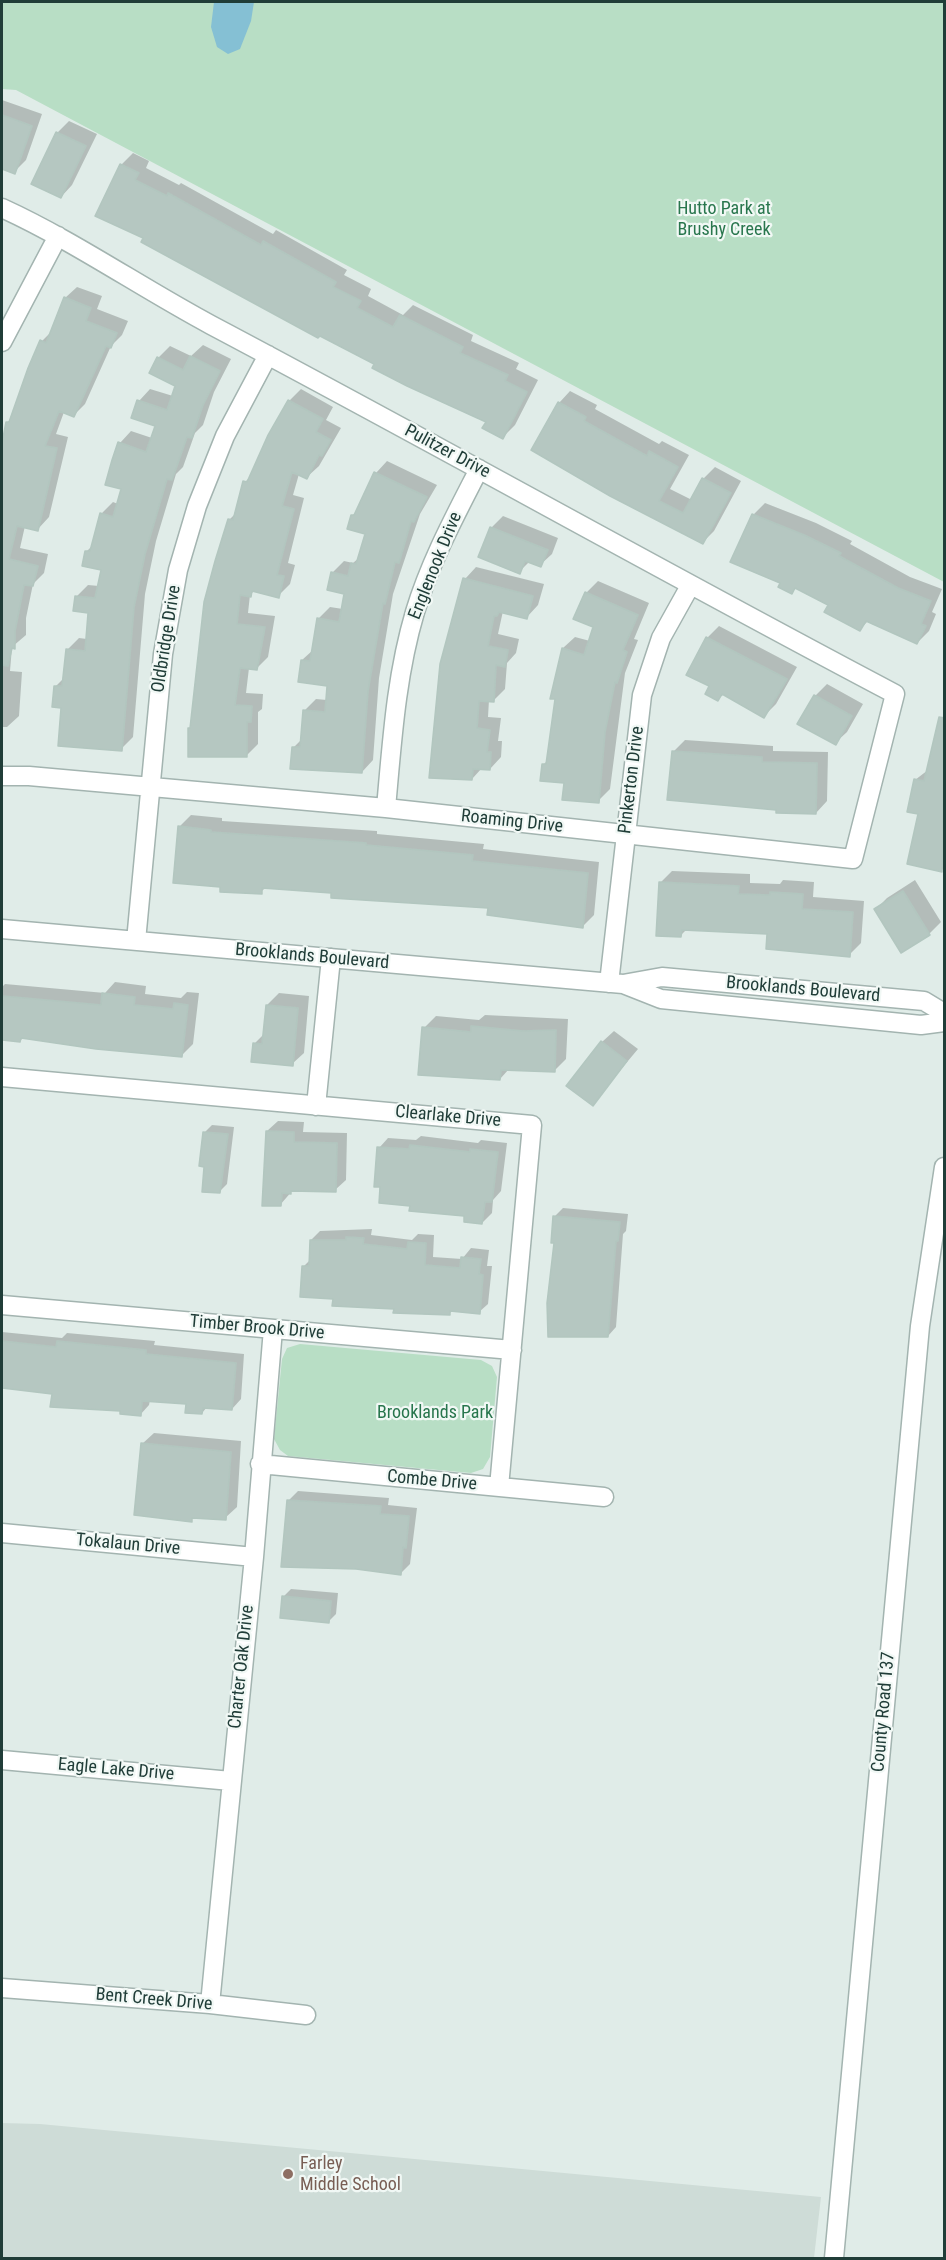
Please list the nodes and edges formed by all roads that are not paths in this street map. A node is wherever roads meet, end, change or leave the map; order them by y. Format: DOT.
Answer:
graph roads {
  1 [pos="2,208"];
  2 [pos="58,236"];
  3 [pos="2,342"];
  4 [pos="268,355"];
  5 [pos="479,470"];
  6 [pos="690,586"];
  7 [pos="895,694"];
  8 [pos="2,776"];
  9 [pos="149,786"];
  10 [pos="386,808"];
  11 [pos="625,834"];
  12 [pos="2,928"];
  13 [pos="136,940"];
  14 [pos="331,958"];
  15 [pos="616,984"];
  16 [pos="945,1013"];
  17 [pos="945,1022"];
  18 [pos="2,1077"];
  19 [pos="316,1106"];
  20 [pos="945,1167"];
  21 [pos="2,1305"];
  22 [pos="273,1329"];
  23 [pos="512,1350"];
  24 [pos="260,1464"];
  25 [pos="499,1487"];
  26 [pos="604,1497"];
  27 [pos="2,1533"];
  28 [pos="254,1557"];
  29 [pos="2,1760"];
  30 [pos="231,1781"];
  31 [pos="2,1988"];
  32 [pos="210,2004"];
  33 [pos="306,2015"];
  34 [pos="834,2259"];
  1 -- 2 [label="street, Pulitzer Drive"];
  2 -- 3 [label="street"];
  2 -- 4 [label="street, Pulitzer Drive"];
  4 -- 5 [label="street, Pulitzer Drive"];
  4 -- 9 [label="street, Oldbridge Drive"];
  5 -- 6 [label="street, Pulitzer Drive"];
  5 -- 10 [label="street, Englenook Drive"];
  6 -- 7 [label="street, Pulitzer Drive"];
  6 -- 11 [label="street, Pinkerton Drive"];
  7 -- 11 [label="street, Roaming Drive"];
  8 -- 9 [label="street, Roaming Drive"];
  9 -- 10 [label="street, Roaming Drive"];
  9 -- 13 [label="street, Oldbridge Drive"];
  10 -- 11 [label="street, Roaming Drive"];
  11 -- 15 [label="street, Pinkerton Drive"];
  12 -- 13 [label="street, Brooklands Boulevard"];
  13 -- 14 [label="street, Brooklands Boulevard"];
  14 -- 15 [label="street, Brooklands Boulevard"];
  14 -- 19 [label="street"];
  15 -- 16 [label="street, Brooklands Boulevard"];
  15 -- 17 [label="street, Brooklands Boulevard"];
  18 -- 19 [label="street, Clearlake Drive"];
  19 -- 23 [label="street, Clearlake Drive"];
  20 -- 34 [label="street, County Road 137"];
  21 -- 22 [label="street, Timber Brook Drive"];
  22 -- 23 [label="street, Timber Brook Drive"];
  22 -- 24 [label="street, Charter Oak Drive"];
  23 -- 25 [label="street, Clearlake Drive"];
  24 -- 25 [label="street, Combe Drive"];
  24 -- 28 [label="street, Charter Oak Drive"];
  25 -- 26 [label="street, Combe Drive"];
  27 -- 28 [label="street, Tokalaun Drive"];
  28 -- 30 [label="street, Charter Oak Drive"];
  29 -- 30 [label="street, Eagle Lake Drive"];
  30 -- 32 [label="street, Charter Oak Drive"];
  31 -- 32 [label="street, Bent Creek Drive"];
  32 -- 33 [label="street, Bent Creek Drive"];
}
